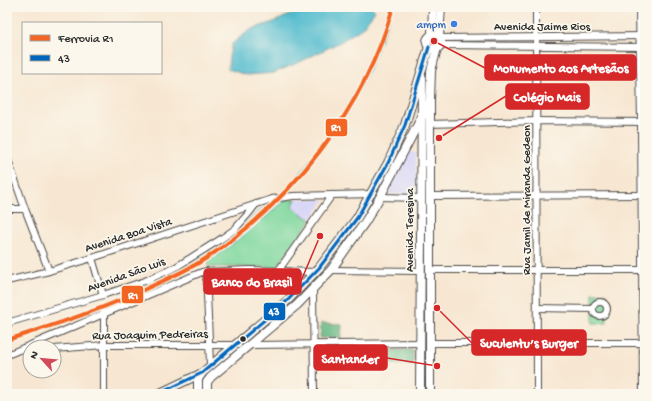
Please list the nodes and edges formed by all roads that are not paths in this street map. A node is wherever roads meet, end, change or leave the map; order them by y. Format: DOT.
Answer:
graph roads {
  1 [pos="433,7"];
  2 [pos="441,7"];
  3 [pos="536,7"];
  4 [pos="639,7"];
  5 [pos="642,36"];
  6 [pos="536,37"];
  7 [pos="436,42"];
  8 [pos="536,47"];
  9 [pos="642,47"];
  10 [pos="423,67"];
  11 [pos="430,101"];
  12 [pos="422,117"];
  13 [pos="537,121"];
  14 [pos="643,122"];
  15 [pos="430,124"];
  16 [pos="7,156"];
  17 [pos="388,163"];
  18 [pos="396,167"];
  19 [pos="372,194"];
  20 [pos="332,195"];
  21 [pos="644,195"];
  22 [pos="430,196"];
  23 [pos="536,196"];
  24 [pos="380,197"];
  25 [pos="421,198"];
  26 [pos="256,204"];
  27 [pos="7,209"];
  28 [pos="25,209"];
  29 [pos="421,224"];
  30 [pos="430,224"];
  31 [pos="92,258"];
  32 [pos="331,270"];
  33 [pos="430,270"];
  34 [pos="537,270"];
  35 [pos="644,270"];
  36 [pos="49,271"];
  37 [pos="206,271"];
  38 [pos="278,271"];
  39 [pos="421,271"];
  40 [pos="315,272"];
  41 [pos="7,281"];
  42 [pos="313,288"];
  43 [pos="103,295"];
  44 [pos="421,299"];
  45 [pos="430,299"];
  46 [pos="537,308"];
  47 [pos="593,309"];
  48 [pos="104,313"];
  49 [pos="7,323"];
  50 [pos="49,339"];
  51 [pos="421,343"];
  52 [pos="430,343"];
  53 [pos="644,343"];
  54 [pos="208,344"];
  55 [pos="236,344"];
  56 [pos="537,344"];
  57 [pos="104,345"];
  58 [pos="314,345"];
  59 [pos="248,347"];
  60 [pos="62,348"];
  61 [pos="22,349"];
  62 [pos="7,354"];
  63 [pos="210,364"];
  64 [pos="202,373"];
  65 [pos="104,394"];
  66 [pos="158,394"];
  67 [pos="197,394"];
  68 [pos="207,394"];
  69 [pos="314,394"];
  70 [pos="420,394"];
  71 [pos="430,394"];
  72 [pos="537,394"];
  73 [pos="643,394"];
  1 -- 7 [label="main road"];
  2 -- 7 [label="main road"];
  3 -- 6 [label="street, Rua Jamil de Miranda Gedeon"];
  4 -- 5 [label="street"];
  5 -- 6 [label="street, Avenida Jaime Rios"];
  5 -- 9 [label="street"];
  6 -- 7 [label="street, Avenida Jaime Rios"];
  6 -- 8 [label="street, Rua Jamil de Miranda Gedeon"];
  7 -- 8 [label="street, Avenida Jaime Rios"];
  7 -- 10 [label="main road"];
  7 -- 11 [label="main road, Avenida Teresina"];
  8 -- 9 [label="street, Avenida Jaime Rios"];
  8 -- 13 [label="street, Rua Jamil de Miranda Gedeon"];
  9 -- 14 [label="street"];
  10 -- 12 [label="main road, Avenida Teresina"];
  10 -- 17 [label="main road"];
  11 -- 12 [label="main road"];
  11 -- 15 [label="main road, Avenida Teresina"];
  12 -- 18 [label="main road"];
  12 -- 25 [label="main road, Avenida Teresina"];
  13 -- 14 [label="street"];
  13 -- 15 [label="street"];
  13 -- 23 [label="street, Rua Jamil de Miranda Gedeon"];
  14 -- 21 [label="street"];
  15 -- 22 [label="main road, Avenida Teresina"];
  16 -- 28 [label="street"];
  17 -- 18 [label="main road"];
  17 -- 19 [label="main road"];
  18 -- 24 [label="main road"];
  19 -- 20 [label="street, Avenida Boa Vista"];
  19 -- 40 [label="main road"];
  20 -- 26 [label="street, Avenida Boa Vista"];
  20 -- 38 [label="street"];
  21 -- 23 [label="street"];
  21 -- 35 [label="street"];
  22 -- 23 [label="street"];
  22 -- 30 [label="main road, Avenida Teresina"];
  23 -- 34 [label="street, Rua Jamil de Miranda Gedeon"];
  24 -- 25 [label="street"];
  24 -- 32 [label="main road"];
  25 -- 29 [label="main road, Avenida Teresina"];
  26 -- 31 [label="street, Avenida Boa Vista"];
  26 -- 43 [label="street, Avenida São Luis"];
  27 -- 28 [label="street"];
  28 -- 36 [label="street"];
  29 -- 30 [label="main road"];
  29 -- 39 [label="main road, Avenida Teresina"];
  30 -- 33 [label="main road, Avenida Teresina"];
  31 -- 36 [label="street, Avenida Boa Vista"];
  31 -- 43 [label="street"];
  32 -- 39 [label="street"];
  32 -- 42 [label="main road"];
  33 -- 34 [label="street"];
  33 -- 45 [label="main road, Avenida Teresina"];
  34 -- 35 [label="street"];
  34 -- 46 [label="street, Rua Jamil de Miranda Gedeon"];
  35 -- 53 [label="street"];
  36 -- 41 [label="street, Avenida Boa Vista"];
  37 -- 38 [label="street"];
  37 -- 48 [label="street"];
  37 -- 54 [label="street"];
  38 -- 40 [label="street"];
  39 -- 44 [label="main road, Avenida Teresina"];
  40 -- 55 [label="main road"];
  42 -- 58 [label="street"];
  42 -- 59 [label="main road"];
  43 -- 49 [label="street, Avenida São Luis"];
  44 -- 45 [label="main road"];
  44 -- 51 [label="main road, Avenida Teresina"];
  45 -- 52 [label="main road, Avenida Teresina"];
  46 -- 47 [label="street"];
  46 -- 56 [label="street, Rua Jamil de Miranda Gedeon"];
  48 -- 50 [label="street"];
  48 -- 57 [label="street"];
  51 -- 58 [label="street"];
  51 -- 70 [label="main road, Avenida Teresina"];
  52 -- 56 [label="street"];
  52 -- 71 [label="main road, Avenida Teresina"];
  53 -- 56 [label="street"];
  53 -- 73 [label="street"];
  54 -- 55 [label="street, Rua Joaquim Pedreiras"];
  54 -- 57 [label="street, Rua Joaquim Pedreiras"];
  54 -- 63 [label="street"];
  55 -- 59 [label="street"];
  55 -- 63 [label="main road"];
  56 -- 72 [label="street, Rua Jamil de Miranda Gedeon"];
  57 -- 60 [label="street, Rua Joaquim Pedreiras"];
  57 -- 65 [label="street"];
  58 -- 59 [label="street"];
  58 -- 69 [label="street"];
  59 -- 68 [label="main road"];
  61 -- 62 [label="street"];
  63 -- 64 [label="main road"];
  64 -- 66 [label="main road"];
  64 -- 67 [label="main road"];
}
